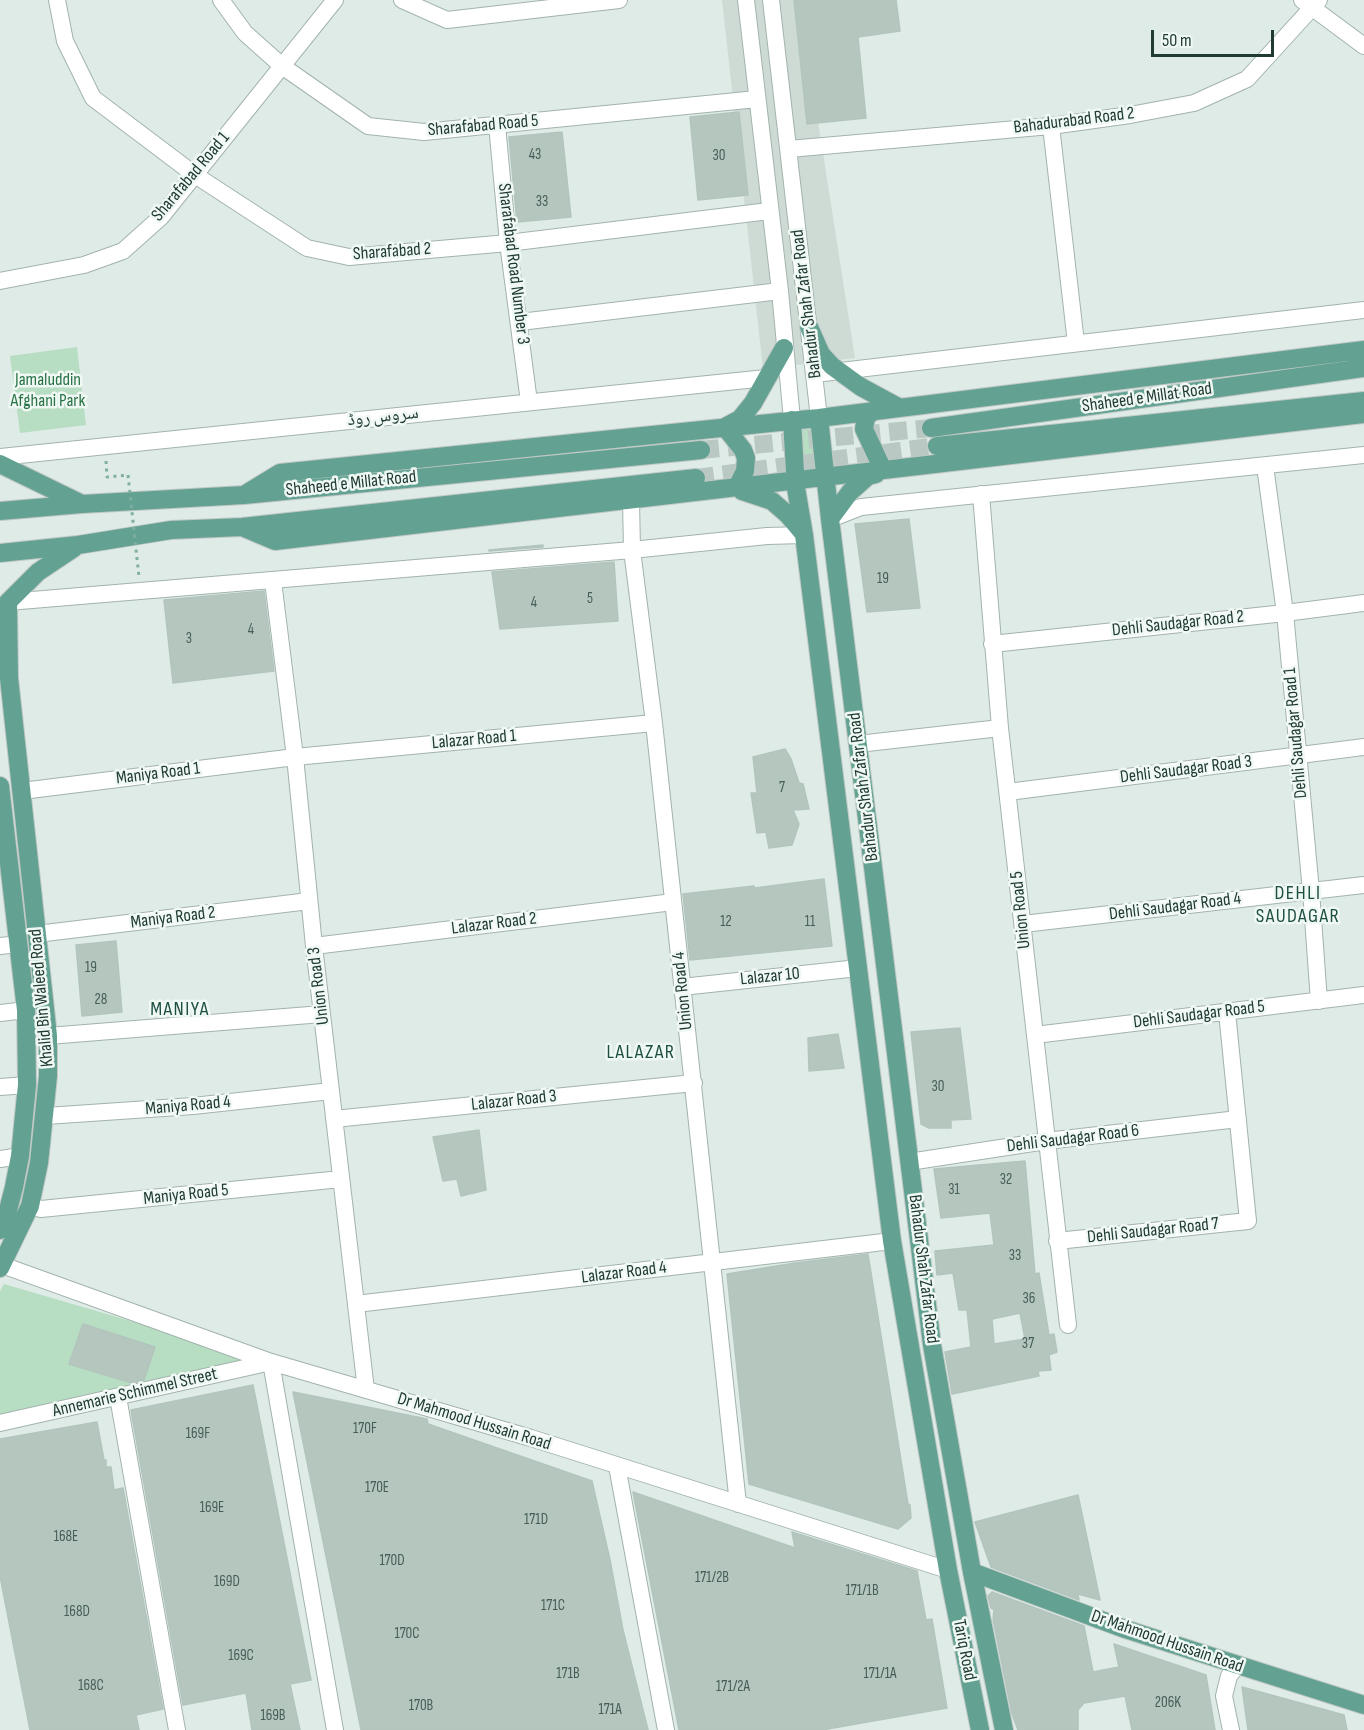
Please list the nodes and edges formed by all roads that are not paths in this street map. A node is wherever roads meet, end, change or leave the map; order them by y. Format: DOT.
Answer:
graph roads {
  1 [pos="57,0"];
  2 [pos="221,0"];
  3 [pos="335,0"];
  4 [pos="402,0"];
  5 [pos="619,0"];
  6 [pos="746,0"];
  7 [pos="771,0"];
  8 [pos="1311,2"];
  9 [pos="1364,46"];
  10 [pos="282,66"];
  11 [pos="757,99"];
  12 [pos="497,125"];
  13 [pos="1051,126"];
  14 [pos="789,149"];
  15 [pos="195,175"];
  16 [pos="769,211"];
  17 [pos="508,243"];
  18 [pos="0,281"];
  19 [pos="780,291"];
  20 [pos="1364,310"];
  21 [pos="520,322"];
  22 [pos="809,327"];
  23 [pos="1076,343"];
  24 [pos="784,348"];
  25 [pos="1364,350"];
  26 [pos="1364,368"];
  27 [pos="839,371"];
  28 [pos="815,374"];
  29 [pos="766,378"];
  30 [pos="1364,401"];
  31 [pos="529,402"];
  32 [pos="900,407"];
  33 [pos="875,410"];
  34 [pos="1364,414"];
  35 [pos="819,418"];
  36 [pos="792,420"];
  37 [pos="725,427"];
  38 [pos="931,428"];
  39 [pos="937,446"];
  40 [pos="700,450"];
  41 [pos="1364,455"];
  42 [pos="0,457"];
  43 [pos="0,464"];
  44 [pos="1265,466"];
  45 [pos="887,470"];
  46 [pos="825,477"];
  47 [pos="696,478"];
  48 [pos="796,480"];
  49 [pos="735,488"];
  50 [pos="981,494"];
  51 [pos="244,495"];
  52 [pos="631,500"];
  53 [pos="82,504"];
  54 [pos="0,511"];
  55 [pos="830,519"];
  56 [pos="242,527"];
  57 [pos="804,535"];
  58 [pos="78,545"];
  59 [pos="632,550"];
  60 [pos="0,553"];
  61 [pos="273,581"];
  62 [pos="4,602"];
  63 [pos="1364,603"];
  64 [pos="1285,613"];
  65 [pos="992,644"];
  66 [pos="5,679"];
  67 [pos="654,723"];
  68 [pos="1000,728"];
  69 [pos="858,744"];
  70 [pos="1364,747"];
  71 [pos="1297,756"];
  72 [pos="295,757"];
  73 [pos="22,791"];
  74 [pos="1008,792"];
  75 [pos="0,794"];
  76 [pos="5,871"];
  77 [pos="1364,885"];
  78 [pos="1311,891"];
  79 [pos="309,901"];
  80 [pos="673,902"];
  81 [pos="1023,924"];
  82 [pos="36,934"];
  83 [pos="9,945"];
  84 [pos="314,946"];
  85 [pos="858,968"];
  86 [pos="682,987"];
  87 [pos="1364,995"];
  88 [pos="1319,1001"];
  89 [pos="26,1010"];
  90 [pos="1227,1012"];
  91 [pos="0,1013"];
  92 [pos="322,1014"];
  93 [pos="1035,1035"];
  94 [pos="48,1036"];
  95 [pos="694,1083"];
  96 [pos="27,1085"];
  97 [pos="0,1087"];
  98 [pos="331,1091"];
  99 [pos="46,1116"];
  100 [pos="334,1119"];
  101 [pos="1238,1119"];
  102 [pos="1046,1141"];
  103 [pos="20,1156"];
  104 [pos="0,1159"];
  105 [pos="909,1162"];
  106 [pos="341,1179"];
  107 [pos="30,1206"];
  108 [pos="0,1230"];
  109 [pos="892,1241"];
  110 [pos="1057,1241"];
  111 [pos="712,1262"];
  112 [pos="1,1267"];
  113 [pos="356,1304"];
  114 [pos="1068,1325"];
  115 [pos="271,1362"];
  116 [pos="366,1390"];
  117 [pos="118,1397"];
  118 [pos="0,1423"];
  119 [pos="617,1466"];
  120 [pos="738,1504"];
  121 [pos="948,1570"];
  122 [pos="972,1572"];
  123 [pos="1237,1666"];
  124 [pos="1364,1705"];
  125 [pos="177,1730"];
  126 [pos="335,1730"];
  127 [pos="666,1730"];
  128 [pos="980,1730"];
  129 [pos="1004,1730"];
  130 [pos="1231,1730"];
  1 -- 15 [label="street, Sharafabad 2"];
  2 -- 10 [label="street, Sharafabad Road 5"];
  3 -- 10 [label="street, Sharafabad Road 1"];
  4 -- 5 [label="street"];
  6 -- 11 [label="street, Bahadur Shah Zafar Road"];
  7 -- 14 [label="street, Bahadur Shah Zafar Road"];
  8 -- 9 [label="street"];
  8 -- 13 [label="street, Bahadurabad Road 2"];
  10 -- 12 [label="street, Sharafabad Road 5"];
  10 -- 15 [label="street, Sharafabad Road 1"];
  11 -- 12 [label="street, Sharafabad Road 5"];
  11 -- 16 [label="street, Bahadur Shah Zafar Road"];
  12 -- 17 [label="street, Sharafabad Road Number 3"];
  13 -- 14 [label="street, Bahadurabad Road 2"];
  13 -- 23 [label="street"];
  14 -- 22 [label="street, Bahadur Shah Zafar Road"];
  15 -- 17 [label="street, Sharafabad 2"];
  15 -- 18 [label="street, Sharafabad Road 1"];
  16 -- 17 [label="street, Sharafabad 2"];
  16 -- 19 [label="street, Bahadur Shah Zafar Road"];
  17 -- 21 [label="street, Sharafabad Road Number 3"];
  19 -- 21 [label="street"];
  19 -- 24 [label="street, Bahadur Shah Zafar Road"];
  20 -- 23 [label="street"];
  21 -- 31 [label="street, Sharafabad Road Number 3"];
  22 -- 27 [label="main road"];
  22 -- 28 [label="street, Bahadur Shah Zafar Road"];
  23 -- 27 [label="street"];
  24 -- 29 [label="main road"];
  24 -- 36 [label="street, Bahadur Shah Zafar Road"];
  25 -- 32 [label="main road"];
  26 -- 38 [label="main road, Shaheed e Millat Road"];
  27 -- 28 [label="street"];
  27 -- 32 [label="main road"];
  28 -- 35 [label="street, Bahadur Shah Zafar Road"];
  29 -- 31 [label="street, سروس روڈ"];
  29 -- 37 [label="main road"];
  30 -- 39 [label="main road, Shaheed e Millat Road"];
  31 -- 42 [label="street, سروس روڈ"];
  32 -- 33 [label="main road"];
  33 -- 35 [label="main road"];
  33 -- 45 [label="main road"];
  34 -- 45 [label="main road"];
  35 -- 36 [label="main road"];
  35 -- 46 [label="main road, Bahadur Shah Zafar Road"];
  36 -- 37 [label="main road"];
  36 -- 48 [label="main road, Bahadur Shah Zafar Road"];
  37 -- 49 [label="main road"];
  37 -- 51 [label="main road"];
  40 -- 51 [label="main road, Shaheed e Millat Road"];
  41 -- 44 [label="street"];
  43 -- 53 [label="main road"];
  44 -- 50 [label="street"];
  44 -- 64 [label="street, Dehli Saudagar Road 1"];
  45 -- 46 [label="main road"];
  45 -- 55 [label="main road"];
  46 -- 48 [label="main road"];
  46 -- 55 [label="main road, Bahadur Shah Zafar Road"];
  47 -- 56 [label="main road, Shaheed e Millat Road"];
  48 -- 49 [label="main road"];
  48 -- 57 [label="main road, Bahadur Shah Zafar Road"];
  49 -- 52 [label="main road"];
  49 -- 57 [label="main road"];
  50 -- 55 [label="street"];
  50 -- 65 [label="street, Union Road 5"];
  51 -- 53 [label="main road, Shaheed e Millat Road"];
  52 -- 56 [label="main road"];
  52 -- 59 [label="street, Union Road 4"];
  53 -- 54 [label="main road, Shaheed e Millat Road"];
  55 -- 69 [label="main road, Bahadur Shah Zafar Road"];
  56 -- 58 [label="main road, Shaheed e Millat Road"];
  57 -- 59 [label="street"];
  57 -- 85 [label="main road, Bahadur Shah Zafar Road"];
  58 -- 60 [label="main road, Shaheed e Millat Road"];
  58 -- 62 [label="main road"];
  59 -- 61 [label="street"];
  59 -- 67 [label="street, Union Road 4"];
  61 -- 62 [label="street"];
  61 -- 72 [label="street, Union Road 3"];
  62 -- 66 [label="main road, Khalid Bin Waleed Road"];
  63 -- 64 [label="street, Dehli Saudagar Road 2"];
  64 -- 65 [label="street, Dehli Saudagar Road 2"];
  64 -- 71 [label="street, Dehli Saudagar Road 1"];
  65 -- 68 [label="street, Union Road 5"];
  66 -- 73 [label="main road, Khalid Bin Waleed Road"];
  67 -- 72 [label="street, Lalazar Road 1"];
  67 -- 80 [label="street, Union Road 4"];
  68 -- 69 [label="street"];
  68 -- 74 [label="street, Union Road 5"];
  69 -- 105 [label="main road, Bahadur Shah Zafar Road"];
  70 -- 71 [label="street, Dehli Saudagar Road 3"];
  71 -- 74 [label="street, Dehli Saudagar Road 3"];
  71 -- 78 [label="street, Dehli Saudagar Road 1"];
  72 -- 73 [label="street, Maniya Road 1"];
  72 -- 79 [label="street, Union Road 3"];
  73 -- 82 [label="main road, Khalid Bin Waleed Road"];
  74 -- 81 [label="street, Union Road 5"];
  75 -- 76 [label="main road, Khalid Bin Waleed Road"];
  76 -- 83 [label="main road, Khalid Bin Waleed Road"];
  77 -- 78 [label="street, Dehli Saudagar Road 4"];
  78 -- 81 [label="street, Dehli Saudagar Road 4"];
  78 -- 88 [label="street, Dehli Saudagar Road 1"];
  79 -- 82 [label="street, Maniya Road 2"];
  79 -- 84 [label="street, Union Road 3"];
  80 -- 84 [label="street, Lalazar Road 2"];
  80 -- 86 [label="street, Union Road 4"];
  81 -- 93 [label="street, Union Road 5"];
  82 -- 94 [label="main road, Khalid Bin Waleed Road"];
  83 -- 89 [label="main road, Khalid Bin Waleed Road"];
  84 -- 92 [label="street, Union Road 3"];
  85 -- 86 [label="street, Lalazar 10"];
  85 -- 109 [label="main road, Bahadur Shah Zafar Road"];
  86 -- 95 [label="street, Union Road 4"];
  87 -- 88 [label="street, Dehli Saudagar Road 5"];
  88 -- 90 [label="street, Dehli Saudagar Road 5"];
  89 -- 91 [label="street"];
  89 -- 96 [label="main road, Khalid Bin Waleed Road"];
  90 -- 93 [label="street, Dehli Saudagar Road 5"];
  90 -- 101 [label="street"];
  92 -- 94 [label="street"];
  92 -- 98 [label="street, Union Road 3"];
  93 -- 102 [label="street, Union Road 5"];
  94 -- 99 [label="main road, Khalid Bin Waleed Road"];
  95 -- 100 [label="street, Lalazar Road 3"];
  95 -- 111 [label="street, Union Road 4"];
  96 -- 97 [label="street"];
  96 -- 103 [label="main road, Khalid Bin Waleed Road"];
  98 -- 99 [label="street, Maniya Road 4"];
  98 -- 100 [label="street, Union Road 3"];
  99 -- 107 [label="main road, Khalid Bin Waleed Road"];
  100 -- 106 [label="street, Union Road 3"];
  101 -- 102 [label="street, Dehli Saudagar Road 6"];
  101 -- 110 [label="street, Dehli Saudagar Road 7"];
  102 -- 105 [label="street, Dehli Saudagar Road 6"];
  102 -- 110 [label="street, Union Road 5"];
  103 -- 104 [label="street"];
  103 -- 108 [label="main road, Khalid Bin Waleed Road"];
  105 -- 122 [label="main road, Bahadur Shah Zafar Road"];
  106 -- 107 [label="street, Maniya Road 5"];
  106 -- 113 [label="street, Union Road 3"];
  107 -- 112 [label="main road, Khalid Bin Waleed Road"];
  109 -- 111 [label="street, Lalazar Road 4"];
  109 -- 121 [label="main road, Bahadur Shah Zafar Road"];
  110 -- 114 [label="street, Union Road 5"];
  111 -- 113 [label="street, Lalazar Road 4"];
  111 -- 120 [label="street, Union Road 4"];
  112 -- 115 [label="street, Dr Mahmood Hussain Road"];
  113 -- 116 [label="street, Union Road 3"];
  115 -- 116 [label="street, Dr Mahmood Hussain Road"];
  115 -- 117 [label="street, Annemarie Schimmel Street"];
  115 -- 126 [label="street"];
  116 -- 119 [label="street, Dr Mahmood Hussain Road"];
  117 -- 118 [label="street, Annemarie Schimmel Street"];
  117 -- 125 [label="street"];
  119 -- 120 [label="street, Dr Mahmood Hussain Road"];
  119 -- 127 [label="street"];
  120 -- 121 [label="street, Dr Mahmood Hussain Road"];
  121 -- 128 [label="main road, Tariq Road"];
  122 -- 123 [label="main road, Dr Mahmood Hussain Road"];
  122 -- 129 [label="main road, Tariq Road"];
  123 -- 124 [label="main road, Dr Mahmood Hussain Road"];
  123 -- 130 [label="street"];
}
